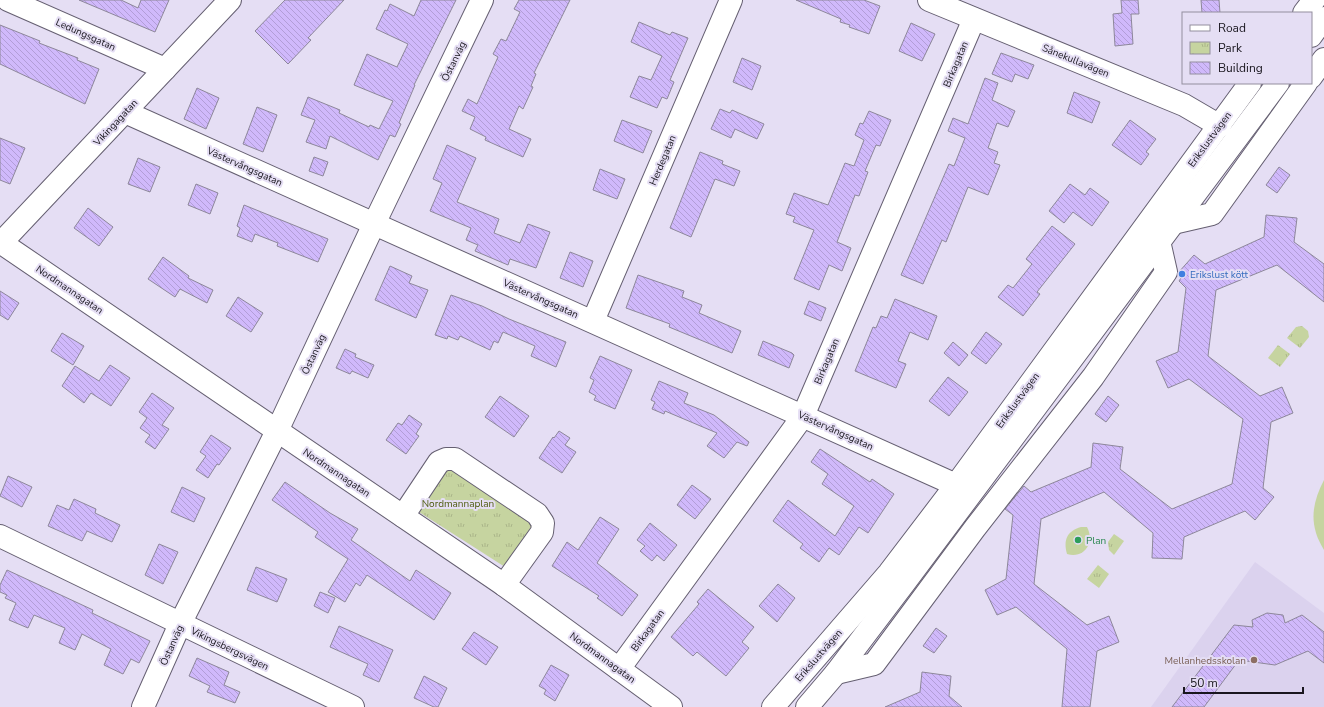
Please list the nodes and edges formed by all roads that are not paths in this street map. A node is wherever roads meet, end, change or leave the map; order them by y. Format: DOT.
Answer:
graph roads {
  1 [pos="8,0"];
  2 [pos="230,0"];
  3 [pos="482,0"];
  4 [pos="731,0"];
  5 [pos="929,0"];
  6 [pos="1314,0"];
  7 [pos="1305,12"];
  8 [pos="1324,18"];
  9 [pos="974,19"];
  10 [pos="1312,35"];
  11 [pos="1324,59"];
  12 [pos="165,69"];
  13 [pos="1312,76"];
  14 [pos="1249,84"];
  15 [pos="1277,84"];
  16 [pos="1305,84"];
  17 [pos="125,112"];
  18 [pos="1220,126"];
  19 [pos="1173,223"];
  20 [pos="374,224"];
  21 [pos="0,243"];
  22 [pos="593,321"];
  23 [pos="803,416"];
  24 [pos="277,431"];
  25 [pos="956,485"];
  26 [pos="403,516"];
  27 [pos="0,536"];
  28 [pos="504,585"];
  29 [pos="180,624"];
  30 [pos="618,669"];
  31 [pos="143,707"];
  32 [pos="352,707"];
  33 [pos="671,707"];
  34 [pos="773,707"];
  35 [pos="806,707"];
  1 -- 12 [label="street, Ledungsgatan"];
  2 -- 12 [label="street, Vikingagatan"];
  3 -- 20 [label="street, Östanväg"];
  4 -- 22 [label="street, Herdegatan"];
  5 -- 9 [label="street, Sånekullavägen"];
  6 -- 7 [label="street"];
  8 -- 10 [label="street"];
  9 -- 18 [label="street, Sånekullavägen"];
  9 -- 23 [label="street, Birkagatan"];
  11 -- 13 [label="street"];
  12 -- 17 [label="street, Vikingagatan"];
  14 -- 18 [label="street, Erikslustvägen"];
  15 -- 19 [label="street"];
  16 -- 19 [label="street"];
  17 -- 20 [label="street, Västervångsgatan"];
  17 -- 21 [label="street, Vikingagatan"];
  18 -- 25 [label="street, Erikslustvägen"];
  19 -- 35 [label="street"];
  20 -- 22 [label="street, Västervångsgatan"];
  20 -- 24 [label="street, Östanväg"];
  21 -- 24 [label="street, Nordmannagatan"];
  22 -- 23 [label="street, Västervångsgatan"];
  23 -- 25 [label="street, Västervångsgatan"];
  23 -- 30 [label="street, Birkagatan"];
  24 -- 26 [label="street, Nordmannagatan"];
  24 -- 29 [label="street, Östanväg"];
  25 -- 34 [label="street, Erikslustvägen"];
  26 -- 28 [label="street, Nordmannagatan"];
  26 -- 28 [label="street"];
  27 -- 29 [label="street, Vikingsbergsvägen"];
  28 -- 30 [label="street, Nordmannagatan"];
  29 -- 31 [label="street, Östanväg"];
  29 -- 32 [label="street, Vikingsbergsvägen"];
  30 -- 33 [label="street, Nordmannagatan"];
}
